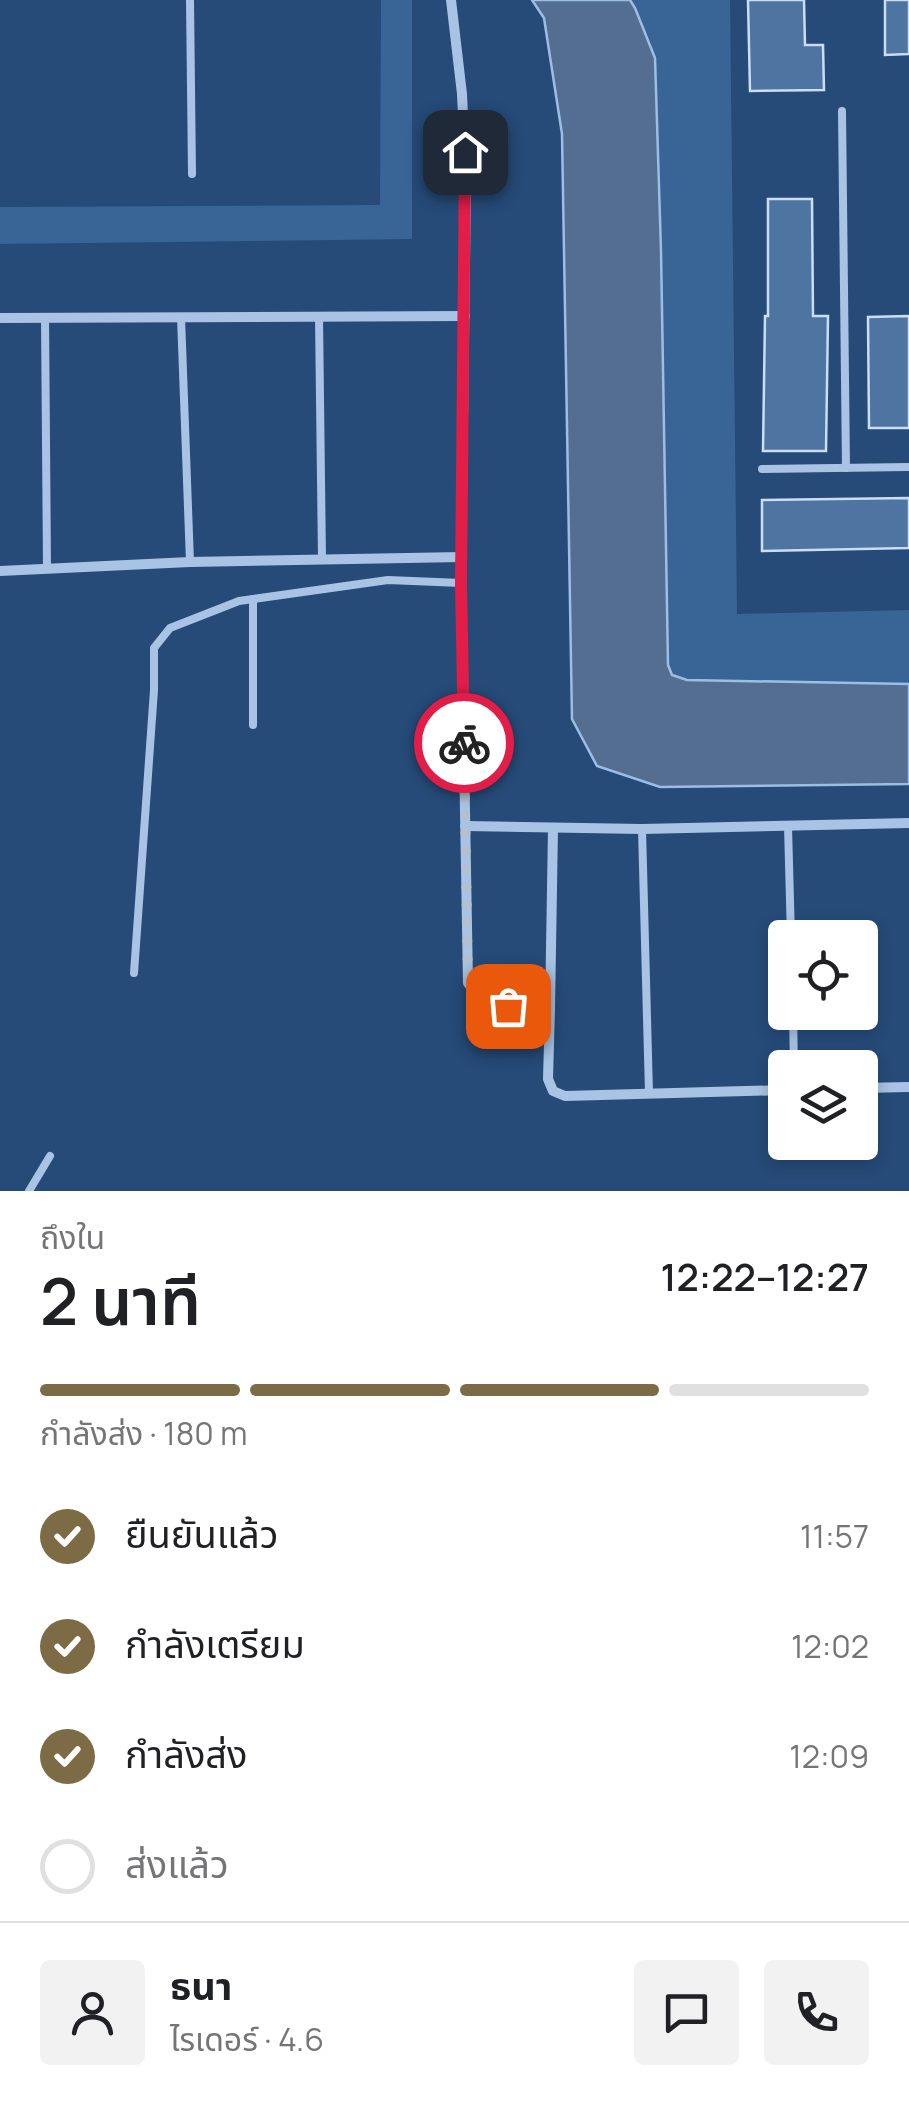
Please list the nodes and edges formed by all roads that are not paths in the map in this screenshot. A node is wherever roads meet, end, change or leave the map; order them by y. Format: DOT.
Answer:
graph roads {
  1 [pos="190,0"];
  2 [pos="451,0"];
  3 [pos="842,111"];
  4 [pos="192,174"];
  5 [pos="465,316"];
  6 [pos="45,317"];
  7 [pos="182,317"];
  8 [pos="319,317"];
  9 [pos="2,318"];
  10 [pos="909,467"];
  11 [pos="846,468"];
  12 [pos="762,469"];
  13 [pos="462,557"];
  14 [pos="322,560"];
  15 [pos="190,562"];
  16 [pos="48,567"];
  17 [pos="0,571"];
  18 [pos="461,583"];
  19 [pos="252,599"];
  20 [pos="253,725"];
  21 [pos="909,823"];
  22 [pos="465,826"];
  23 [pos="788,826"];
  24 [pos="553,828"];
  25 [pos="642,829"];
  26 [pos="791,920"];
  27 [pos="134,973"];
  28 [pos="550,1008"];
  29 [pos="909,1087"];
  30 [pos="878,1088"];
  31 [pos="768,1090"];
  32 [pos="649,1093"];
  33 [pos="50,1156"];
  34 [pos="29,1191"];
  1 -- 4 [label="lane"];
  2 -- 5 [label="street"];
  3 -- 11 [label="lane"];
  5 -- 8 [label="street"];
  5 -- 13 [label="street"];
  6 -- 7 [label="street"];
  6 -- 9 [label="street"];
  6 -- 16 [label="lane"];
  7 -- 8 [label="street"];
  7 -- 15 [label="lane"];
  8 -- 14 [label="lane"];
  10 -- 11 [label="lane"];
  11 -- 12 [label="lane"];
  13 -- 14 [label="street"];
  13 -- 18 [label="street"];
  14 -- 15 [label="street"];
  15 -- 16 [label="street"];
  16 -- 17 [label="street"];
  18 -- 19 [label="lane"];
  18 -- 22 [label="street"];
  19 -- 20 [label="lane"];
  19 -- 27 [label="lane"];
  21 -- 23 [label="street"];
  22 -- 24 [label="street"];
  22 -- 28 [label="street"];
  23 -- 25 [label="street"];
  23 -- 26 [label="lane"];
  24 -- 25 [label="street"];
  24 -- 28 [label="street"];
  25 -- 32 [label="lane"];
  28 -- 32 [label="street"];
  29 -- 30 [label="street"];
  31 -- 32 [label="street"];
  33 -- 34 [label="lane"];
}
